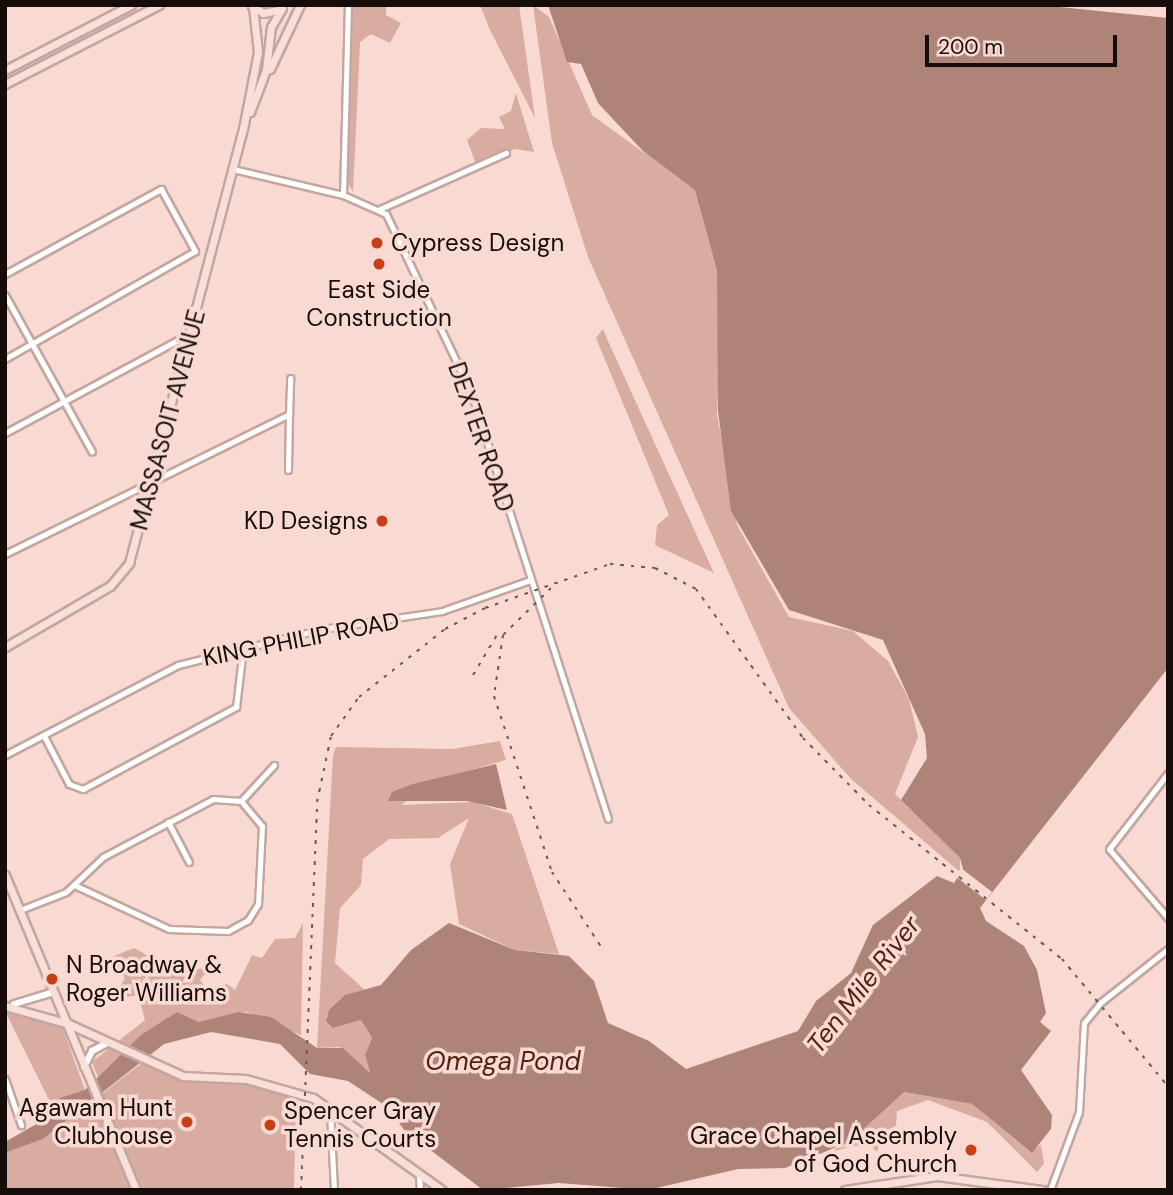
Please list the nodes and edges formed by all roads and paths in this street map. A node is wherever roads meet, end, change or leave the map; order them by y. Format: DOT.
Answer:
graph roads {
  1 [pos="131,5"];
  2 [pos="159,5"];
  3 [pos="300,5"];
  4 [pos="348,5"];
  5 [pos="252,6"];
  6 [pos="283,7"];
  7 [pos="5,70"];
  8 [pos="5,84"];
  9 [pos="254,101"];
  10 [pos="243,129"];
  11 [pos="506,153"];
  12 [pos="233,169"];
  13 [pos="343,195"];
  14 [pos="380,209"];
  15 [pos="5,274"];
  16 [pos="5,295"];
  17 [pos="191,333"];
  18 [pos="33,344"];
  19 [pos="5,359"];
  20 [pos="290,378"];
  21 [pos="63,400"];
  22 [pos="289,414"];
  23 [pos="5,433"];
  24 [pos="92,452"];
  25 [pos="288,470"];
  26 [pos="152,480"];
  27 [pos="5,554"];
  28 [pos="530,580"];
  29 [pos="5,647"];
  30 [pos="243,648"];
  31 [pos="44,736"];
  32 [pos="5,755"];
  33 [pos="274,765"];
  34 [pos="1168,774"];
  35 [pos="242,801"];
  36 [pos="608,819"];
  37 [pos="169,822"];
  38 [pos="189,862"];
  39 [pos="5,875"];
  40 [pos="74,885"];
  41 [pos="20,910"];
  42 [pos="1168,918"];
  43 [pos="1168,949"];
  44 [pos="54,992"];
  45 [pos="9,1005"];
  46 [pos="69,1024"];
  47 [pos="110,1042"];
  48 [pos="83,1069"];
  49 [pos="5,1079"];
  50 [pos="330,1111"];
  51 [pos="21,1125"];
  52 [pos="419,1176"];
  53 [pos="136,1190"];
  54 [pos="334,1190"];
  55 [pos="420,1190"];
  56 [pos="442,1190"];
  57 [pos="845,1190"];
  58 [pos="1042,1190"];
  59 [pos="1050,1190"];
  1 -- 7 [label="main road"];
  2 -- 8 [label="main road"];
  3 -- 9 [label="main road"];
  4 -- 13 [label="street"];
  5 -- 6 [label="main road"];
  5 -- 10 [label="main road, MASSASOIT AVENUE"];
  6 -- 9 [label="main road, MASSASOIT AVENUE"];
  9 -- 10 [label="main road, MASSASOIT AVENUE"];
  10 -- 12 [label="main road, MASSASOIT AVENUE"];
  11 -- 14 [label="street"];
  12 -- 13 [label="street"];
  12 -- 17 [label="main road, MASSASOIT AVENUE"];
  13 -- 14 [label="street"];
  14 -- 28 [label="street, DEXTER ROAD"];
  15 -- 18 [label="street"];
  16 -- 18 [label="street"];
  17 -- 21 [label="street"];
  17 -- 26 [label="main road, MASSASOIT AVENUE"];
  18 -- 19 [label="street"];
  18 -- 21 [label="street"];
  20 -- 22 [label="street"];
  21 -- 23 [label="street"];
  21 -- 24 [label="street"];
  22 -- 25 [label="street"];
  22 -- 26 [label="street"];
  26 -- 27 [label="street"];
  26 -- 29 [label="main road, MASSASOIT AVENUE"];
  28 -- 30 [label="street, KING PHILIP ROAD"];
  28 -- 36 [label="street, DEXTER ROAD"];
  30 -- 31 [label="street, KING PHILIP ROAD"];
  30 -- 31 [label="street"];
  31 -- 32 [label="street, KING PHILIP ROAD"];
  33 -- 35 [label="street"];
  34 -- 42 [label="street"];
  35 -- 37 [label="street"];
  35 -- 40 [label="street"];
  37 -- 38 [label="street"];
  37 -- 40 [label="street"];
  39 -- 41 [label="main road"];
  40 -- 41 [label="street"];
  41 -- 44 [label="main road"];
  43 -- 59 [label="street"];
  44 -- 45 [label="street"];
  44 -- 46 [label="main road"];
  45 -- 46 [label="main road"];
  46 -- 47 [label="main road"];
  46 -- 48 [label="main road"];
  47 -- 48 [label="street"];
  47 -- 50 [label="main road"];
  48 -- 53 [label="main road"];
  49 -- 51 [label="street"];
  50 -- 52 [label="main road"];
  50 -- 54 [label="street"];
  52 -- 55 [label="street"];
  52 -- 56 [label="main road"];
  57 -- 58 [label="main road"];
}
